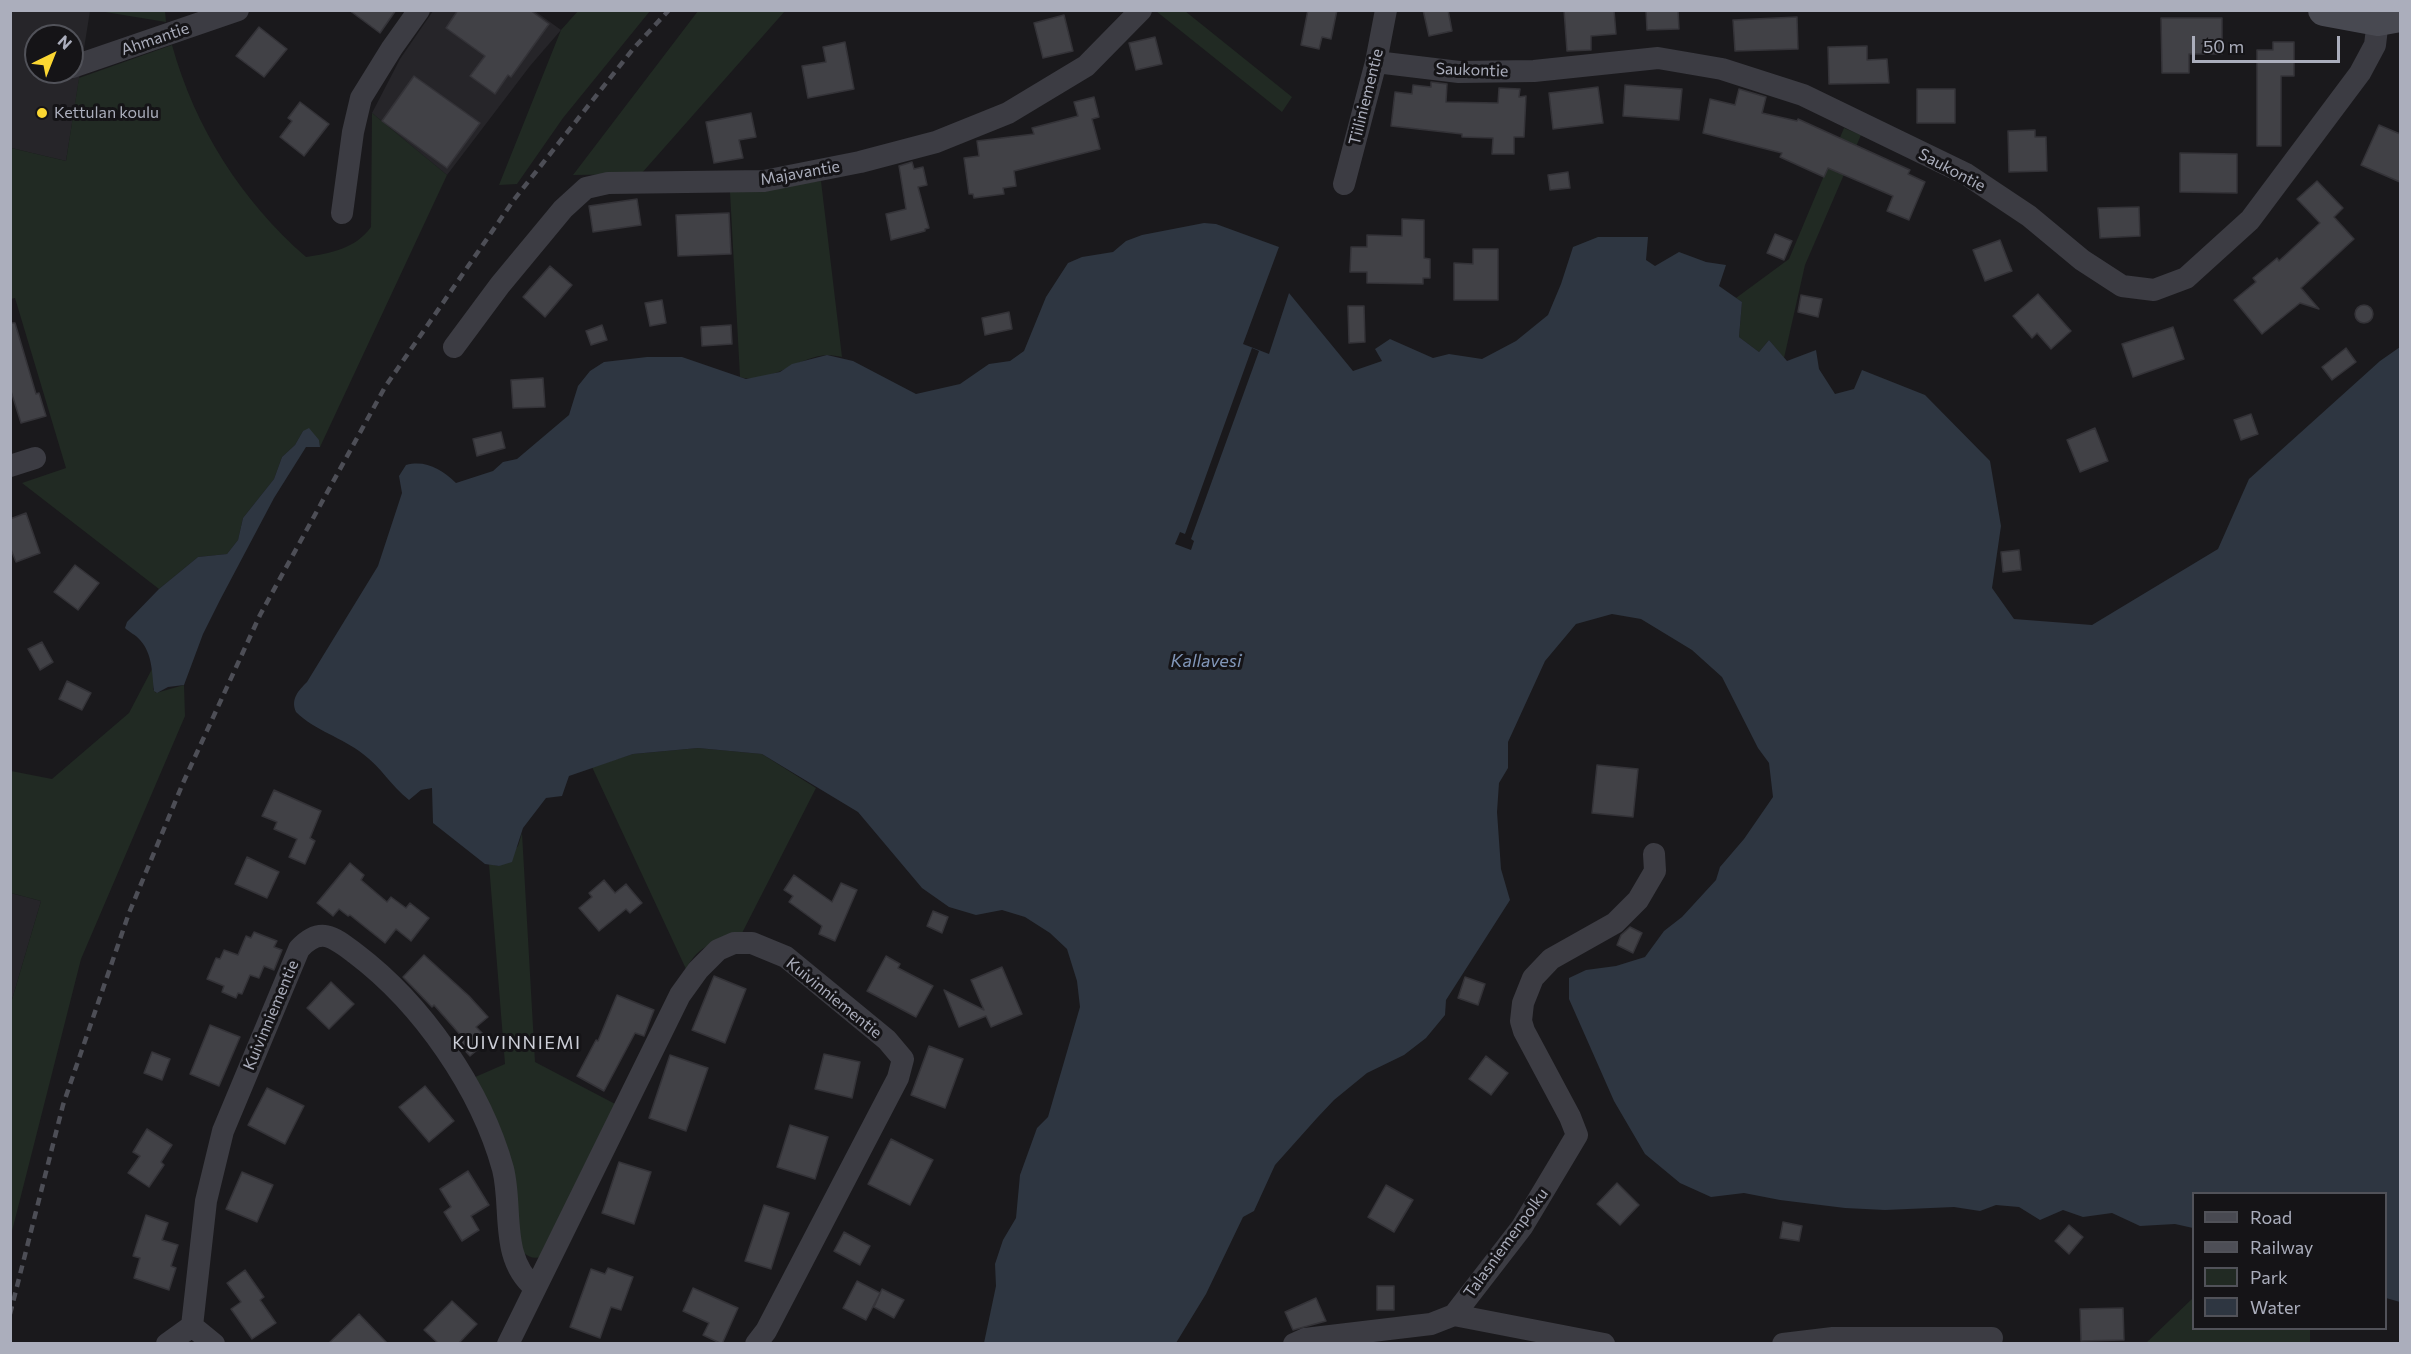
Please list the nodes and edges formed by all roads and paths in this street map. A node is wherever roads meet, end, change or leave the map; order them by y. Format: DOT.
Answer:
graph roads {
  1 [pos="238,10"];
  2 [pos="419,10"];
  3 [pos="1141,10"];
  4 [pos="1386,10"];
  5 [pos="2324,10"];
  6 [pos="2389,18"];
  7 [pos="1376,62"];
  8 [pos="84,63"];
  9 [pos="1344,184"];
  10 [pos="342,213"];
  11 [pos="454,347"];
  12 [pos="35,458"];
  13 [pos="10,466"];
  14 [pos="1654,854"];
  15 [pos="535,1288"];
  16 [pos="1454,1315"];
  17 [pos="192,1326"];
  18 [pos="1992,1338"];
  19 [pos="167,1344"];
  20 [pos="214,1344"];
  21 [pos="508,1344"];
  22 [pos="756,1344"];
  23 [pos="1294,1344"];
  24 [pos="1604,1344"];
  25 [pos="1783,1344"];
  1 -- 8 [label="street, Ahmantie"];
  2 -- 10 [label="street"];
  3 -- 11 [label="street, Majavantie"];
  4 -- 7 [label="street, Tiiliniementie"];
  5 -- 6 [label="street"];
  6 -- 7 [label="street, Saukontie"];
  7 -- 9 [label="street, Tiiliniementie"];
  12 -- 13 [label="street"];
  14 -- 16 [label="street, Talasniemenpolku"];
  15 -- 17 [label="street, Kuivinniementie"];
  15 -- 21 [label="street, Kuivinniementie"];
  15 -- 22 [label="street, Kuivinniementie"];
  16 -- 23 [label="street"];
  16 -- 24 [label="street"];
  17 -- 19 [label="street"];
  17 -- 20 [label="street"];
  18 -- 25 [label="street"];
}
